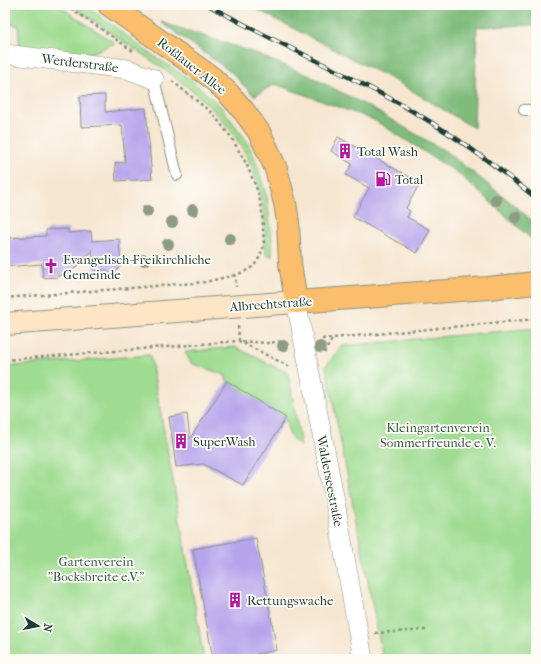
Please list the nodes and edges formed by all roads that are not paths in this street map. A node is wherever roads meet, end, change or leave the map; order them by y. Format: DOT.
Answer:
graph roads {
  1 [pos="109,5"];
  2 [pos="5,54"];
  3 [pos="160,78"];
  4 [pos="524,110"];
  5 [pos="536,110"];
  6 [pos="177,175"];
  7 [pos="536,283"];
  8 [pos="296,302"];
  9 [pos="5,324"];
  10 [pos="364,659"];
  1 -- 8 [label="main road, Roßlauer Allee"];
  2 -- 3 [label="street, Werderstraße"];
  3 -- 6 [label="lane"];
  4 -- 5 [label="lane"];
  7 -- 8 [label="main road, Albrechtstraße"];
  8 -- 9 [label="main road, Albrechtstraße"];
  8 -- 10 [label="street, Walderseestraße"];
}
